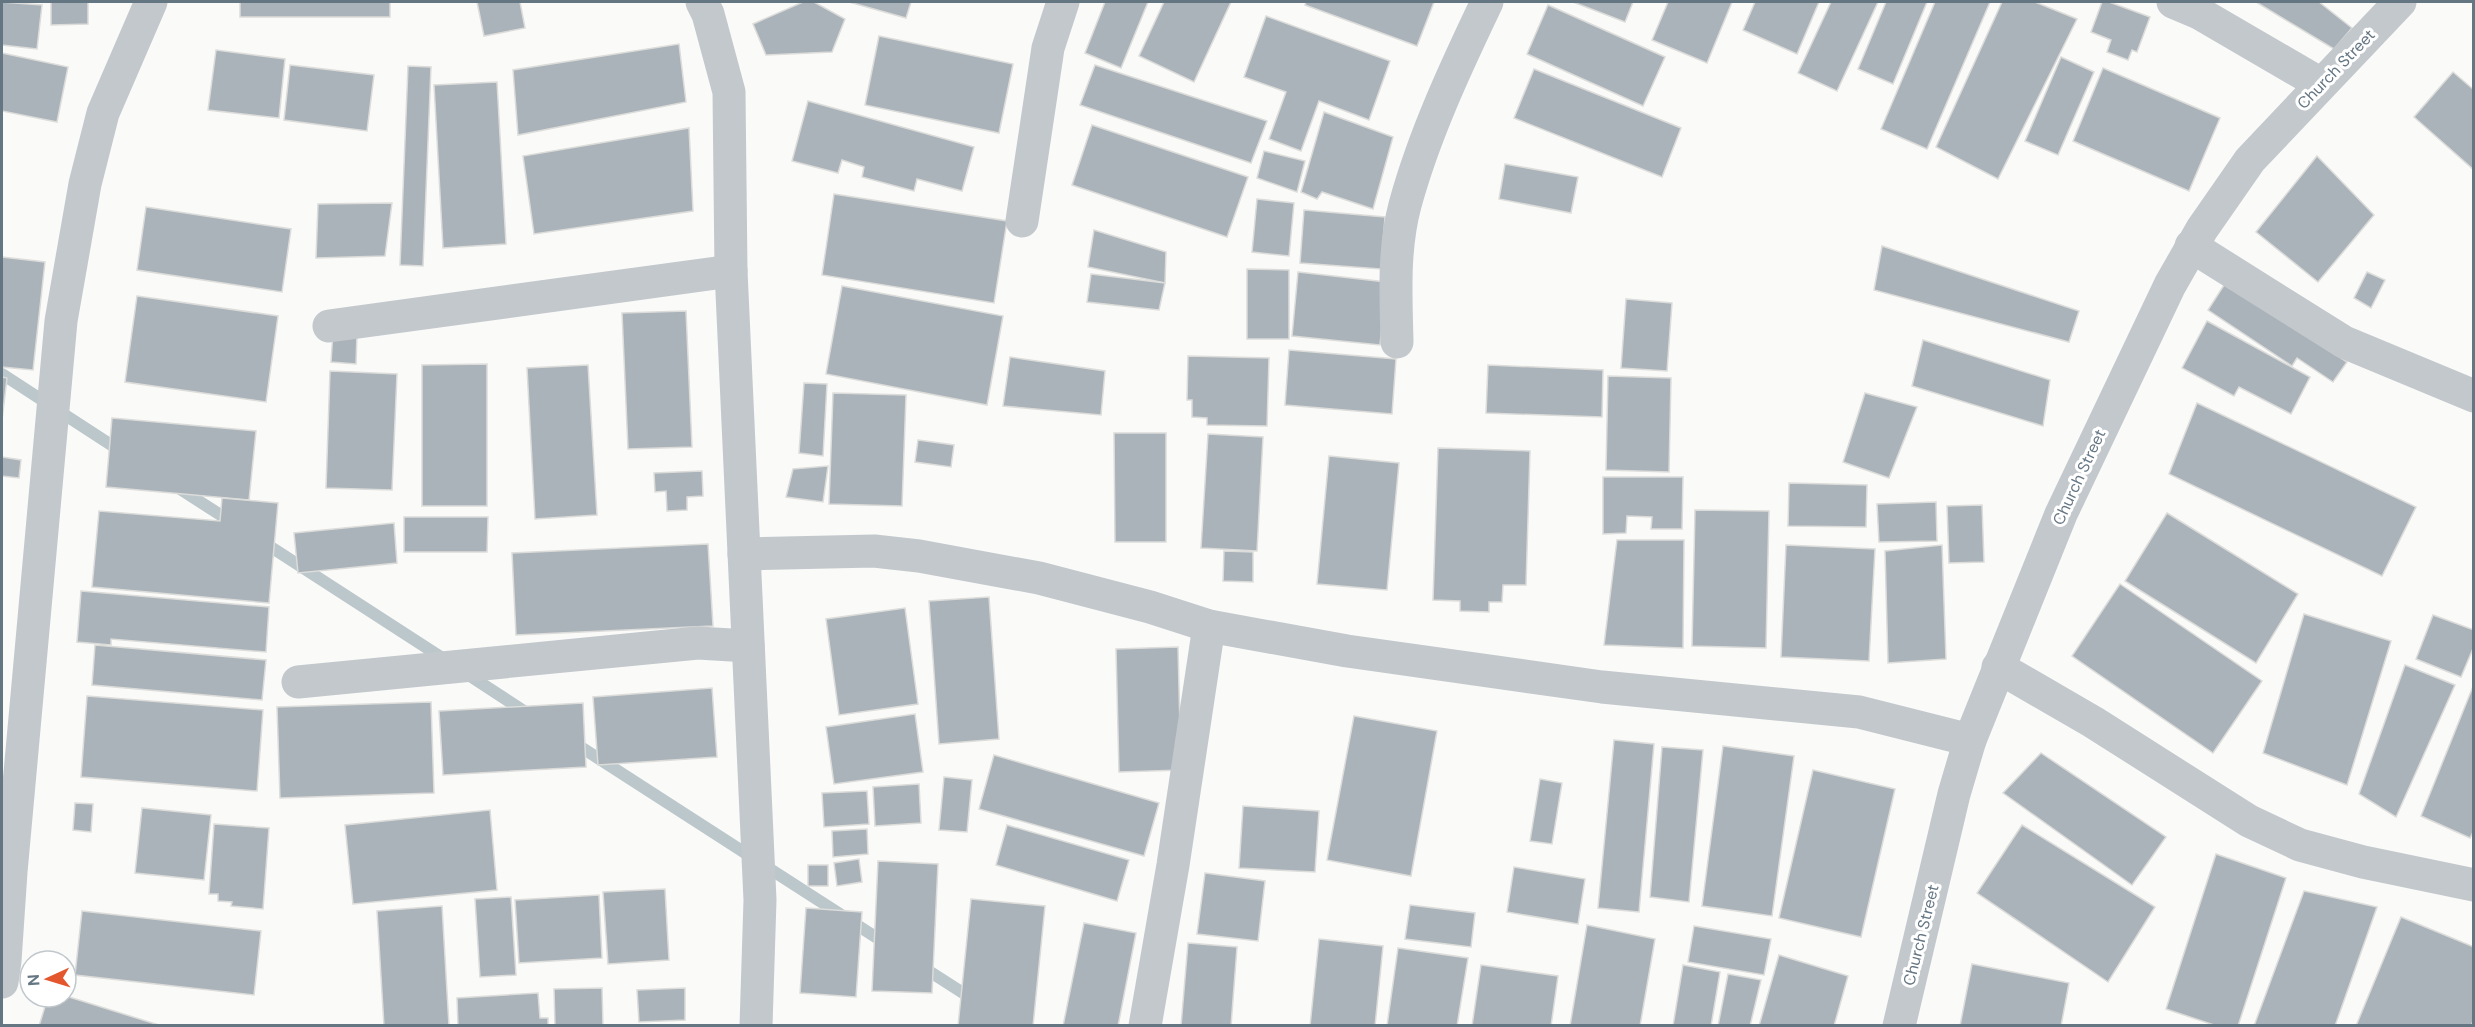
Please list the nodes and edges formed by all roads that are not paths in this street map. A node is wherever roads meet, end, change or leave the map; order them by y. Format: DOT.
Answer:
graph roads {
  1 [pos="151,2"];
  2 [pos="702,2"];
  3 [pos="1062,2"];
  4 [pos="1488,2"];
  5 [pos="2173,2"];
  6 [pos="2400,2"];
  7 [pos="2321,84"];
  8 [pos="1022,221"];
  9 [pos="2191,246"];
  10 [pos="731,271"];
  11 [pos="329,327"];
  12 [pos="1397,342"];
  13 [pos="2474,396"];
  14 [pos="744,554"];
  15 [pos="1209,626"];
  16 [pos="748,646"];
  17 [pos="1998,668"];
  18 [pos="298,682"];
  19 [pos="1970,740"];
  20 [pos="2474,885"];
  21 [pos="2,982"];
  22 [pos="757,1025"];
  23 [pos="1145,1026"];
  24 [pos="1899,1026"];
  1 -- 21 [label="street"];
  2 -- 10 [label="street"];
  3 -- 8 [label="street"];
  4 -- 12 [label="street"];
  5 -- 7 [label="street"];
  6 -- 7 [label="street, Church Street"];
  7 -- 9 [label="street, Church Street"];
  9 -- 13 [label="street"];
  9 -- 17 [label="street, Church Street"];
  10 -- 11 [label="street"];
  10 -- 14 [label="street"];
  14 -- 15 [label="street"];
  14 -- 16 [label="street"];
  15 -- 19 [label="street"];
  15 -- 23 [label="street"];
  16 -- 18 [label="street"];
  16 -- 22 [label="street"];
  17 -- 19 [label="street, Church Street"];
  17 -- 20 [label="street"];
  19 -- 24 [label="street, Church Street"];
}
